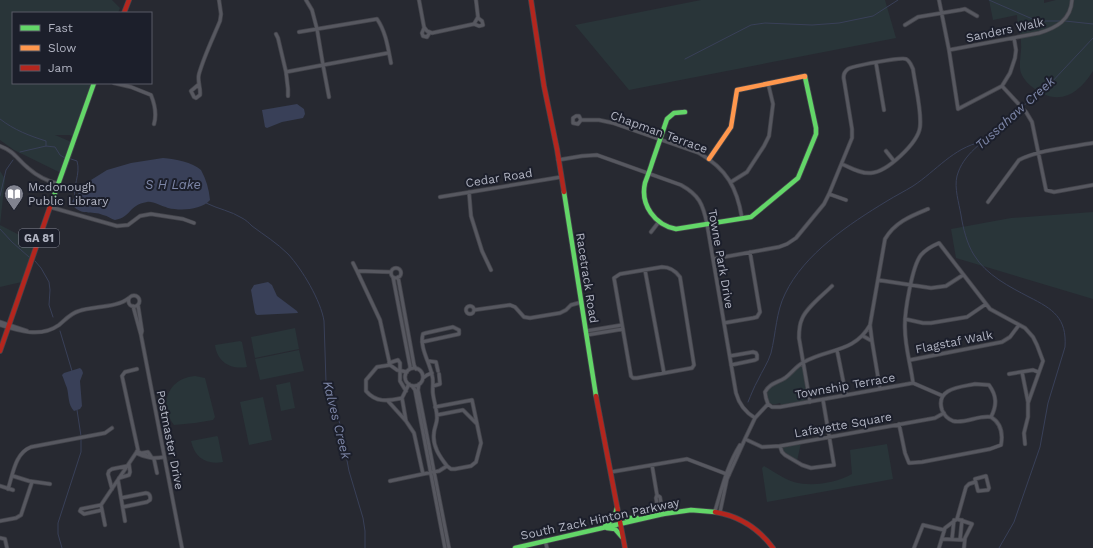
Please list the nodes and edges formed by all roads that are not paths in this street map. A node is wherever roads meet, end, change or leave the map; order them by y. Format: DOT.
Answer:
graph roads {
  1 [pos="129,0"];
  2 [pos="220,0"];
  3 [pos="306,0"];
  4 [pos="419,0"];
  5 [pos="476,0"];
  6 [pos="529,0"];
  7 [pos="939,0"];
  8 [pos="1072,0"];
  9 [pos="124,12"];
  10 [pos="942,13"];
  11 [pos="977,16"];
  12 [pos="478,18"];
  13 [pos="474,24"];
  14 [pos="905,25"];
  15 [pos="424,28"];
  16 [pos="317,29"];
  17 [pos="299,32"];
  18 [pos="430,32"];
  19 [pos="276,34"];
  20 [pos="1014,38"];
  21 [pos="949,50"];
  22 [pos="388,52"];
  23 [pos="876,63"];
  24 [pos="323,64"];
  25 [pos="391,64"];
  26 [pos="286,72"];
  27 [pos="768,83"];
  28 [pos="94,84"];
  29 [pos="118,84"];
  30 [pos="198,85"];
  31 [pos="1002,86"];
  32 [pos="288,96"];
  33 [pos="329,97"];
  34 [pos="884,110"];
  35 [pos="685,112"];
  36 [pos="581,120"];
  37 [pos="154,124"];
  38 [pos="660,139"];
  39 [pos="1093,143"];
  40 [pos="0,146"];
  41 [pos="886,151"];
  42 [pos="1039,153"];
  43 [pos="709,159"];
  44 [pos="558,160"];
  45 [pos="894,161"];
  46 [pos="842,164"];
  47 [pos="648,173"];
  48 [pos="561,177"];
  49 [pos="732,182"];
  50 [pos="59,184"];
  51 [pos="1093,184"];
  52 [pos="469,192"];
  53 [pos="829,194"];
  54 [pos="440,197"];
  55 [pos="846,200"];
  56 [pos="988,202"];
  57 [pos="50,207"];
  58 [pos="928,209"];
  59 [pos="742,218"];
  60 [pos="194,223"];
  61 [pos="658,223"];
  62 [pos="707,224"];
  63 [pos="651,232"];
  64 [pos="750,252"];
  65 [pos="713,258"];
  66 [pos="353,263"];
  67 [pos="491,270"];
  68 [pos="645,270"];
  69 [pos="356,271"];
  70 [pos="391,272"];
  71 [pos="963,275"];
  72 [pos="393,277"];
  73 [pos="398,278"];
  74 [pos="878,280"];
  75 [pos="911,285"];
  76 [pos="832,286"];
  77 [pos="129,298"];
  78 [pos="582,302"];
  79 [pos="138,304"];
  80 [pos="986,304"];
  81 [pos="108,306"];
  82 [pos="131,306"];
  83 [pos="474,310"];
  84 [pos="905,319"];
  85 [pos="0,323"];
  86 [pos="724,323"];
  87 [pos="1019,324"];
  88 [pos="870,325"];
  89 [pos="8,326"];
  90 [pos="622,327"];
  91 [pos="586,333"];
  92 [pos="141,335"];
  93 [pos="863,336"];
  94 [pos="422,342"];
  95 [pos="872,342"];
  96 [pos="838,350"];
  97 [pos="0,351"];
  98 [pos="730,356"];
  99 [pos="910,360"];
  100 [pos="428,361"];
  101 [pos="395,362"];
  102 [pos="803,362"];
  103 [pos="390,363"];
  104 [pos="731,365"];
  105 [pos="137,369"];
  106 [pos="396,369"];
  107 [pos="416,369"];
  108 [pos="400,370"];
  109 [pos="408,371"];
  110 [pos="1022,372"];
  111 [pos="1038,372"];
  112 [pos="421,373"];
  113 [pos="432,373"];
  114 [pos="664,373"];
  115 [pos="427,374"];
  116 [pos="1009,374"];
  117 [pos="423,378"];
  118 [pos="914,383"];
  119 [pos="419,384"];
  120 [pos="411,385"];
  121 [pos="433,386"];
  122 [pos="880,389"];
  123 [pos="406,390"];
  124 [pos="846,395"];
  125 [pos="943,396"];
  126 [pos="402,398"];
  127 [pos="823,400"];
  128 [pos="388,401"];
  129 [pos="810,402"];
  130 [pos="1028,403"];
  131 [pos="768,404"];
  132 [pos="435,408"];
  133 [pos="944,413"];
  134 [pos="437,415"];
  135 [pos="755,418"];
  136 [pos="990,418"];
  137 [pos="406,421"];
  138 [pos="477,424"];
  139 [pos="899,424"];
  140 [pos="112,428"];
  141 [pos="829,436"];
  142 [pos="745,439"];
  143 [pos="1025,444"];
  144 [pos="780,446"];
  145 [pos="137,452"];
  146 [pos="164,457"];
  147 [pos="153,459"];
  148 [pos="128,465"];
  149 [pos="652,465"];
  150 [pos="447,466"];
  151 [pos="432,472"];
  152 [pos="611,472"];
  153 [pos="157,473"];
  154 [pos="423,474"];
  155 [pos="727,474"];
  156 [pos="12,476"];
  157 [pos="118,479"];
  158 [pos="390,481"];
  159 [pos="32,482"];
  160 [pos="975,482"];
  161 [pos="50,484"];
  162 [pos="0,486"];
  163 [pos="8,489"];
  164 [pos="112,489"];
  165 [pos="13,490"];
  166 [pos="657,495"];
  167 [pos="121,498"];
  168 [pos="101,504"];
  169 [pos="617,504"];
  170 [pos="123,507"];
  171 [pos="102,510"];
  172 [pos="718,512"];
  173 [pos="619,513"];
  174 [pos="661,513"];
  175 [pos="645,518"];
  176 [pos="956,519"];
  177 [pos="962,520"];
  178 [pos="0,521"];
  179 [pos="126,521"];
  180 [pos="621,524"];
  181 [pos="105,525"];
  182 [pos="602,528"];
  183 [pos="944,530"];
  184 [pos="0,538"];
  185 [pos="623,538"];
  186 [pos="942,539"];
  187 [pos="952,539"];
  188 [pos="545,540"];
  189 [pos="962,540"];
  190 [pos="7,548"];
  191 [pos="182,548"];
  192 [pos="445,548"];
  193 [pos="449,548"];
  194 [pos="515,548"];
  195 [pos="546,548"];
  196 [pos="625,548"];
  197 [pos="773,548"];
  198 [pos="914,548"];
  199 [pos="939,548"];
  200 [pos="965,548"];
  1 -- 9 [label="street"];
  2 -- 30 [label="street"];
  3 -- 16 [label="street"];
  4 -- 15 [label="street"];
  5 -- 12 [label="street"];
  6 -- 44 [label="street, Racetrack Road"];
  7 -- 10 [label="street"];
  8 -- 20 [label="street, Sanders Walk"];
  10 -- 11 [label="street"];
  10 -- 14 [label="street"];
  10 -- 21 [label="street"];
  12 -- 13 [label="street"];
  12 -- 13 [label="street"];
  13 -- 18 [label="street"];
  15 -- 18 [label="street"];
  15 -- 18 [label="street"];
  16 -- 17 [label="street"];
  16 -- 22 [label="street"];
  16 -- 24 [label="street"];
  19 -- 26 [label="street"];
  20 -- 21 [label="street, Sanders Walk"];
  20 -- 31 [label="street"];
  21 -- 31 [label="street"];
  22 -- 24 [label="street"];
  22 -- 25 [label="street"];
  23 -- 34 [label="street"];
  23 -- 45 [label="street"];
  23 -- 46 [label="street"];
  24 -- 26 [label="street"];
  24 -- 33 [label="street"];
  26 -- 32 [label="street"];
  27 -- 43 [label="street"];
  27 -- 49 [label="street"];
  27 -- 59 [label="street"];
  28 -- 50 [label="street, GA 81"];
  29 -- 37 [label="street"];
  31 -- 42 [label="street"];
  35 -- 38 [label="street"];
  36 -- 38 [label="street, Chapman Terrace"];
  38 -- 43 [label="street, Chapman Terrace"];
  38 -- 47 [label="street"];
  39 -- 42 [label="street"];
  40 -- 50 [label="street"];
  41 -- 45 [label="street"];
  42 -- 51 [label="street"];
  42 -- 56 [label="street"];
  43 -- 49 [label="street, Chapman Terrace"];
  44 -- 47 [label="street, Towne Park Drive"];
  44 -- 48 [label="street, Racetrack Road"];
  45 -- 46 [label="street"];
  46 -- 53 [label="street"];
  47 -- 61 [label="street"];
  47 -- 62 [label="street, Towne Park Drive"];
  48 -- 52 [label="street, Cedar Road"];
  48 -- 78 [label="street, Racetrack Road"];
  49 -- 59 [label="street, Chapman Terrace"];
  50 -- 57 [label="street, GA 81"];
  52 -- 54 [label="street, Cedar Road"];
  52 -- 67 [label="street"];
  53 -- 55 [label="street"];
  53 -- 64 [label="street"];
  57 -- 60 [label="street"];
  57 -- 89 [label="street, GA 81"];
  58 -- 74 [label="street"];
  59 -- 62 [label="street"];
  61 -- 62 [label="street"];
  61 -- 63 [label="street"];
  62 -- 65 [label="street, Towne Park Drive"];
  64 -- 65 [label="street"];
  64 -- 86 [label="street"];
  65 -- 86 [label="street, Towne Park Drive"];
  66 -- 69 [label="street"];
  68 -- 90 [label="street"];
  68 -- 114 [label="street"];
  68 -- 114 [label="street"];
  69 -- 70 [label="street"];
  69 -- 103 [label="street"];
  70 -- 72 [label="street"];
  70 -- 73 [label="street"];
  71 -- 75 [label="street"];
  71 -- 75 [label="street"];
  71 -- 80 [label="street"];
  72 -- 73 [label="street"];
  72 -- 109 [label="street"];
  73 -- 107 [label="street"];
  74 -- 75 [label="street"];
  74 -- 88 [label="street"];
  75 -- 84 [label="street"];
  76 -- 102 [label="street"];
  77 -- 79 [label="street"];
  77 -- 81 [label="street"];
  77 -- 82 [label="street"];
  78 -- 83 [label="street"];
  78 -- 91 [label="street, Racetrack Road"];
  79 -- 82 [label="street"];
  79 -- 92 [label="street"];
  80 -- 84 [label="street"];
  80 -- 87 [label="street"];
  81 -- 82 [label="street"];
  81 -- 89 [label="street"];
  82 -- 92 [label="street"];
  84 -- 99 [label="street"];
  85 -- 89 [label="street"];
  86 -- 98 [label="street, Towne Park Drive"];
  87 -- 99 [label="street, Flagstaf Walk"];
  87 -- 111 [label="street"];
  88 -- 93 [label="street"];
  88 -- 95 [label="street"];
  89 -- 97 [label="street, GA 81"];
  90 -- 91 [label="street"];
  90 -- 114 [label="street"];
  91 -- 152 [label="street, Racetrack Road"];
  92 -- 146 [label="street, Postmaster Drive"];
  93 -- 95 [label="street"];
  93 -- 96 [label="street"];
  94 -- 94 [label="street"];
  94 -- 100 [label="street"];
  95 -- 122 [label="street"];
  96 -- 102 [label="street"];
  96 -- 124 [label="street"];
  98 -- 104 [label="street, Towne Park Drive"];
  98 -- 104 [label="street"];
  99 -- 118 [label="street"];
  100 -- 113 [label="street"];
  100 -- 121 [label="street"];
  101 -- 103 [label="street"];
  101 -- 106 [label="street"];
  101 -- 108 [label="street"];
  102 -- 129 [label="street"];
  102 -- 131 [label="street"];
  103 -- 106 [label="street"];
  103 -- 128 [label="street"];
  104 -- 135 [label="street, Towne Park Drive"];
  105 -- 145 [label="street"];
  106 -- 108 [label="street"];
  107 -- 109 [label="street"];
  107 -- 112 [label="street"];
  108 -- 109 [label="street"];
  108 -- 123 [label="street"];
  109 -- 120 [label="street"];
  110 -- 111 [label="street"];
  110 -- 116 [label="street"];
  110 -- 130 [label="street"];
  111 -- 130 [label="street"];
  112 -- 115 [label="street"];
  112 -- 117 [label="street"];
  113 -- 115 [label="street"];
  113 -- 121 [label="street"];
  115 -- 117 [label="street"];
  117 -- 119 [label="street"];
  118 -- 122 [label="street, Township Terrace"];
  118 -- 125 [label="street, Township Terrace"];
  119 -- 120 [label="street"];
  119 -- 151 [label="street"];
  120 -- 123 [label="street"];
  120 -- 151 [label="street"];
  121 -- 132 [label="street"];
  122 -- 124 [label="street, Township Terrace"];
  123 -- 126 [label="street"];
  124 -- 127 [label="street, Township Terrace"];
  125 -- 133 [label="street"];
  125 -- 136 [label="street"];
  126 -- 128 [label="street"];
  126 -- 137 [label="street"];
  127 -- 129 [label="street, Township Terrace"];
  127 -- 141 [label="street"];
  128 -- 137 [label="street"];
  129 -- 131 [label="street, Township Terrace"];
  130 -- 143 [label="street"];
  131 -- 135 [label="street"];
  132 -- 134 [label="street"];
  132 -- 138 [label="street"];
  133 -- 136 [label="street"];
  133 -- 139 [label="street, Lafayette Square"];
  134 -- 138 [label="street"];
  134 -- 150 [label="street"];
  135 -- 142 [label="street"];
  136 -- 139 [label="street"];
  137 -- 154 [label="street"];
  138 -- 150 [label="street"];
  139 -- 141 [label="street, Lafayette Square"];
  140 -- 156 [label="street"];
  141 -- 144 [label="street, Lafayette Square"];
  141 -- 144 [label="street"];
  142 -- 144 [label="street, Lafayette Square"];
  142 -- 155 [label="street"];
  145 -- 147 [label="street"];
  145 -- 147 [label="street"];
  145 -- 148 [label="street"];
  146 -- 147 [label="street"];
  146 -- 191 [label="street, Postmaster Drive"];
  147 -- 153 [label="street"];
  148 -- 157 [label="street"];
  148 -- 157 [label="street"];
  148 -- 164 [label="street"];
  149 -- 152 [label="street"];
  149 -- 155 [label="street"];
  149 -- 166 [label="street"];
  150 -- 151 [label="street"];
  151 -- 154 [label="street"];
  151 -- 192 [label="street"];
  151 -- 193 [label="street"];
  152 -- 169 [label="street, Racetrack Road"];
  154 -- 158 [label="street"];
  155 -- 172 [label="street"];
  156 -- 159 [label="street"];
  156 -- 163 [label="street"];
  157 -- 164 [label="street"];
  157 -- 167 [label="street"];
  159 -- 161 [label="street"];
  159 -- 178 [label="street"];
  160 -- 160 [label="street"];
  160 -- 176 [label="street"];
  162 -- 163 [label="street"];
  163 -- 165 [label="street"];
  164 -- 168 [label="street"];
  166 -- 174 [label="street"];
  166 -- 174 [label="street"];
  167 -- 170 [label="street"];
  167 -- 170 [label="street"];
  168 -- 171 [label="street"];
  168 -- 171 [label="street"];
  169 -- 173 [label="street, Racetrack Road"];
  169 -- 182 [label="street"];
  170 -- 179 [label="street"];
  171 -- 181 [label="street"];
  172 -- 174 [label="street, South Zack Hinton Parkway"];
  172 -- 197 [label="street, South Zack Hinton Parkway"];
  173 -- 175 [label="street"];
  173 -- 180 [label="street, Racetrack Road"];
  174 -- 175 [label="street, South Zack Hinton Parkway"];
  175 -- 180 [label="street, South Zack Hinton Parkway"];
  176 -- 177 [label="street"];
  176 -- 183 [label="street"];
  176 -- 187 [label="street"];
  177 -- 189 [label="street"];
  177 -- 189 [label="street"];
  180 -- 182 [label="street, South Zack Hinton Parkway"];
  180 -- 185 [label="street, Racetrack Road"];
  182 -- 185 [label="street"];
  182 -- 188 [label="street, South Zack Hinton Parkway"];
  183 -- 186 [label="street"];
  183 -- 198 [label="street"];
  184 -- 190 [label="street"];
  185 -- 196 [label="street, Racetrack Road"];
  186 -- 187 [label="street"];
  186 -- 199 [label="street"];
  187 -- 189 [label="street"];
  188 -- 194 [label="street, South Zack Hinton Parkway"];
  188 -- 195 [label="street"];
  189 -- 200 [label="street"];
}
